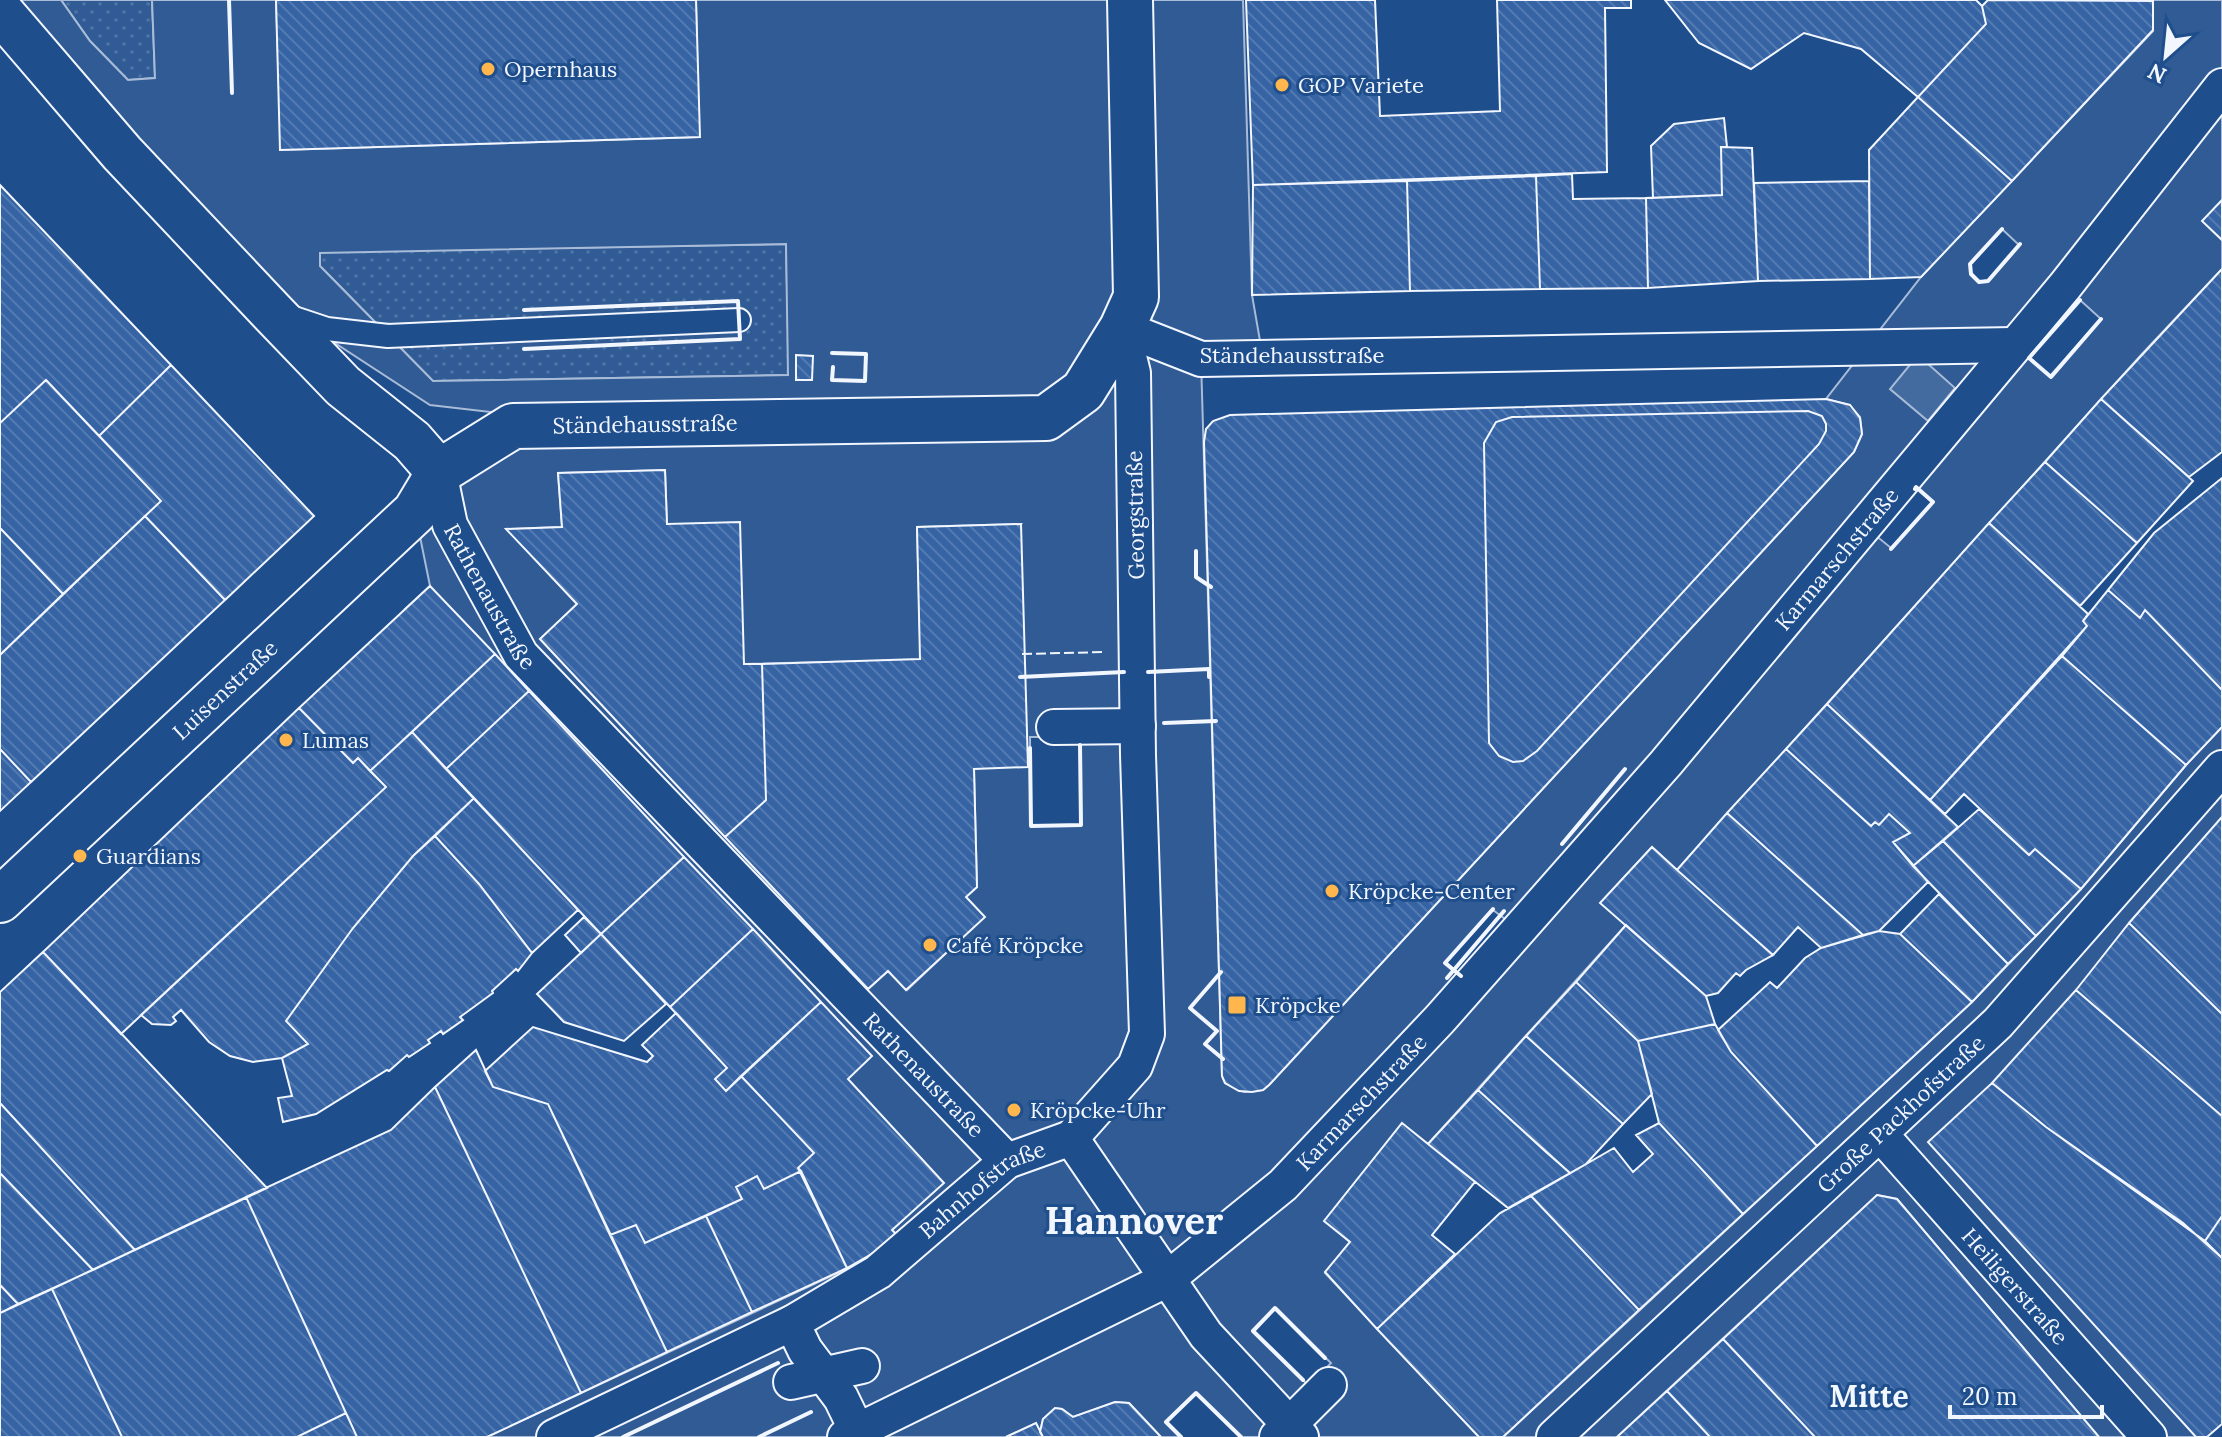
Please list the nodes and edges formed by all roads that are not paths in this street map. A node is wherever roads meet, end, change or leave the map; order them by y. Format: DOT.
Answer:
graph roads {
  1 [pos="1130,0"];
  2 [pos="2,9"];
  3 [pos="2222,86"];
  4 [pos="271,311"];
  5 [pos="739,320"];
  6 [pos="1122,328"];
  7 [pos="2014,345"];
  8 [pos="439,472"];
  9 [pos="1138,726"];
  10 [pos="1048,733"];
  11 [pos="2222,768"];
  12 [pos="0,900"];
  13 [pos="1440,1019"];
  14 [pos="1147,1034"];
  15 [pos="1417,1050"];
  16 [pos="1881,1135"];
  17 [pos="1071,1138"];
  18 [pos="1007,1161"];
  19 [pos="1166,1280"];
  20 [pos="792,1323"];
  21 [pos="862,1366"];
  22 [pos="824,1376"];
  23 [pos="1323,1378"];
  24 [pos="791,1382"];
  25 [pos="1289,1433"];
  26 [pos="851,1434"];
  27 [pos="554,1437"];
  28 [pos="1554,1437"];
  29 [pos="2149,1437"];
  1 -- 6 [label="street"];
  2 -- 4 [label="street, Rathenaustraße"];
  3 -- 7 [label="street, Karmarschstraße"];
  4 -- 5 [label="lane"];
  4 -- 8 [label="street, Rathenaustraße"];
  6 -- 7 [label="street, Ständehausstraße"];
  6 -- 8 [label="street, Ständehausstraße"];
  6 -- 9 [label="street, Georgstraße"];
  7 -- 13 [label="street, Karmarschstraße"];
  8 -- 12 [label="street, Luisenstraße"];
  8 -- 18 [label="street, Rathenaustraße"];
  9 -- 10 [label="street"];
  9 -- 14 [label="street, Georgstraße"];
  11 -- 16 [label="street, Große Packhofstraße"];
  13 -- 15 [label="street, Karmarschstraße"];
  13 -- 19 [label="street, Karmarschstraße"];
  14 -- 17 [label="street, Bahnhofstraße"];
  16 -- 28 [label="street, Große Packhofstraße"];
  16 -- 29 [label="street, Heiligerstraße"];
  17 -- 18 [label="street, Bahnhofstraße"];
  17 -- 19 [label="street"];
  18 -- 20 [label="street, Bahnhofstraße"];
  19 -- 25 [label="street"];
  19 -- 26 [label="street"];
  20 -- 22 [label="street"];
  20 -- 27 [label="street, Bahnhofstraße"];
  21 -- 22 [label="street"];
  22 -- 24 [label="street"];
  22 -- 26 [label="street"];
  23 -- 25 [label="street"];
}
